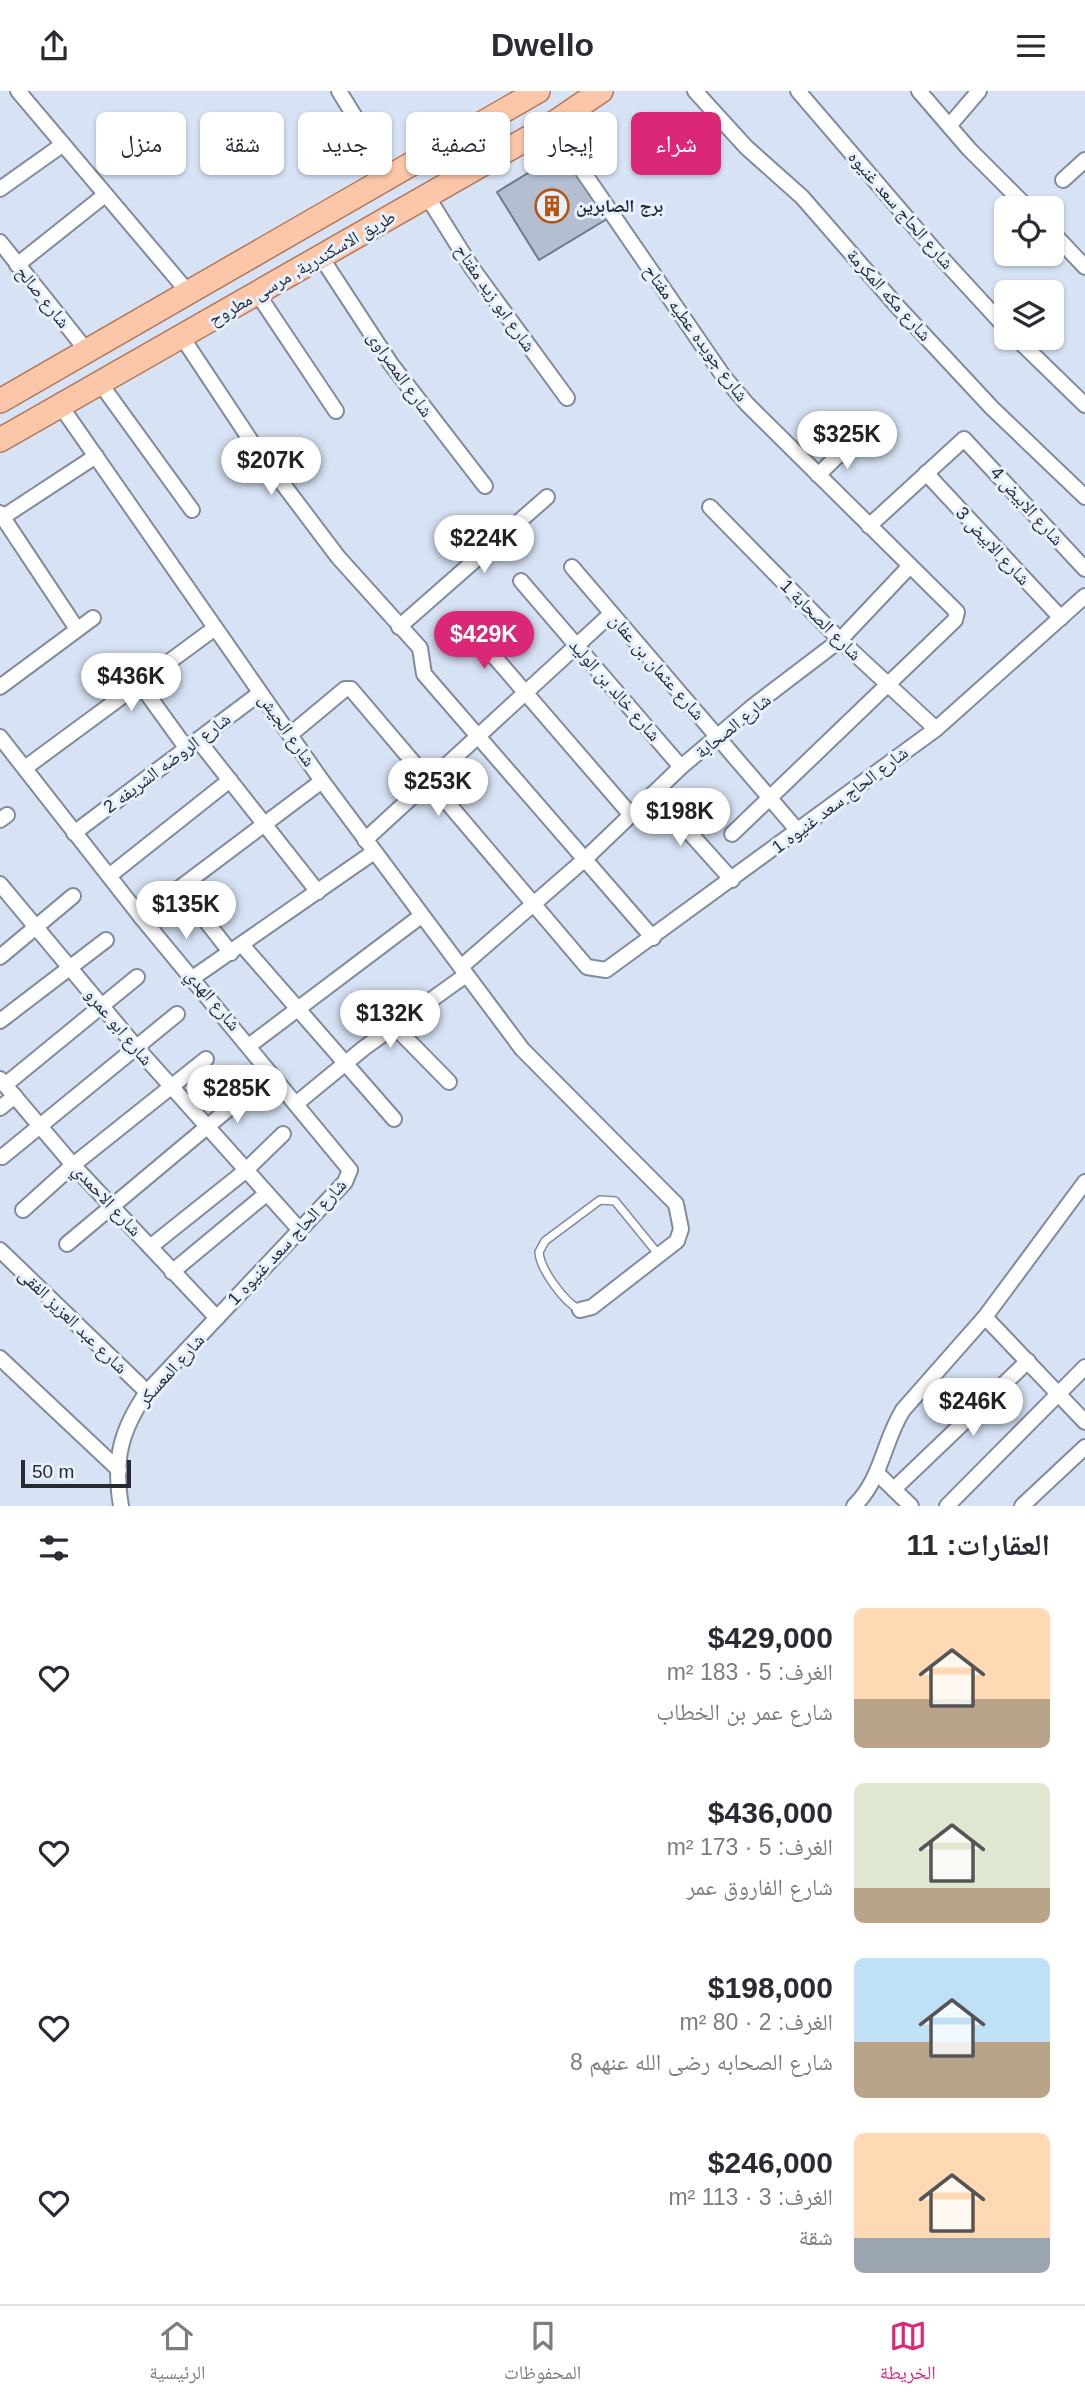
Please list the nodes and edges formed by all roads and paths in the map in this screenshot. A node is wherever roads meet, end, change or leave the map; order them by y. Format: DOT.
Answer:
graph roads {
  1 [pos="18,91"];
  2 [pos="339,91"];
  3 [pos="601,91"];
  4 [pos="695,91"];
  5 [pos="799,91"];
  6 [pos="919,91"];
  7 [pos="979,91"];
  8 [pos="529,93"];
  9 [pos="570,112"];
  10 [pos="949,126"];
  11 [pos="524,140"];
  12 [pos="62,145"];
  13 [pos="1085,160"];
  14 [pos="585,175"];
  15 [pos="392,177"];
  16 [pos="1063,180"];
  17 [pos="0,189"];
  18 [pos="105,195"];
  19 [pos="427,196"];
  20 [pos="1016,196"];
  21 [pos="340,206"];
  22 [pos="358,236"];
  23 [pos="0,242"];
  24 [pos="1064,245"];
  25 [pos="321,257"];
  26 [pos="18,265"];
  27 [pos="1085,267"];
  28 [pos="188,292"];
  29 [pos="257,293"];
  30 [pos="994,315"];
  31 [pos="181,337"];
  32 [pos="1028,350"];
  33 [pos="87,351"];
  34 [pos="100,383"];
  35 [pos="567,398"];
  36 [pos="0,401"];
  37 [pos="60,405"];
  38 [pos="1085,405"];
  39 [pos="336,411"];
  40 [pos="0,440"];
  41 [pos="852,442"];
  42 [pos="96,456"];
  43 [pos="926,473"];
  44 [pos="818,475"];
  45 [pos="485,486"];
  46 [pos="547,497"];
  47 [pos="1085,497"];
  48 [pos="710,507"];
  49 [pos="192,510"];
  50 [pos="1,515"];
  51 [pos="869,526"];
  52 [pos="572,567"];
  53 [pos="909,567"];
  54 [pos="1085,569"];
  55 [pos="521,581"];
  56 [pos="1085,596"];
  57 [pos="611,614"];
  58 [pos="93,618"];
  59 [pos="1061,618"];
  60 [pos="467,625"];
  61 [pos="399,627"];
  62 [pos="215,628"];
  63 [pos="77,629"];
  64 [pos="840,640"];
  65 [pos="577,646"];
  66 [pos="140,684"];
  67 [pos="887,684"];
  68 [pos="0,687"];
  69 [pos="260,693"];
  70 [pos="527,694"];
  71 [pos="936,729"];
  72 [pos="291,734"];
  73 [pos="0,737"];
  74 [pos="481,737"];
  75 [pos="717,737"];
  76 [pos="192,744"];
  77 [pos="681,767"];
  78 [pos="25,768"];
  79 [pos="230,780"];
  80 [pos="321,781"];
  81 [pos="431,783"];
  82 [pos="654,793"];
  83 [pos="769,798"];
  84 [pos="632,815"];
  85 [pos="264,824"];
  86 [pos="798,831"];
  87 [pos="74,833"];
  88 [pos="732,834"];
  89 [pos="370,846"];
  90 [pos="584,860"];
  91 [pos="109,876"];
  92 [pos="732,880"];
  93 [pos="1,887"];
  94 [pos="180,888"];
  95 [pos="318,892"];
  96 [pos="74,896"];
  97 [pos="534,904"];
  98 [pos="421,916"];
  99 [pos="141,917"];
  100 [pos="36,927"];
  101 [pos="653,939"];
  102 [pos="106,940"];
  103 [pos="237,949"];
  104 [pos="0,957"];
  105 [pos="68,966"];
  106 [pos="463,971"];
  107 [pos="137,977"];
  108 [pos="194,977"];
  109 [pos="101,1006"];
  110 [pos="297,1008"];
  111 [pos="177,1014"];
  112 [pos="0,1021"];
  113 [pos="394,1026"];
  114 [pos="250,1045"];
  115 [pos="135,1047"];
  116 [pos="206,1059"];
  117 [pos="346,1063"];
  118 [pos="449,1083"];
  119 [pos="170,1086"];
  120 [pos="7,1087"];
  121 [pos="244,1096"];
  122 [pos="298,1103"];
  123 [pos="0,1108"];
  124 [pos="394,1119"];
  125 [pos="39,1125"];
  126 [pos="207,1128"];
  127 [pos="283,1134"];
  128 [pos="2,1157"];
  129 [pos="347,1164"];
  130 [pos="73,1165"];
  131 [pos="244,1172"];
  132 [pos="1085,1182"];
  133 [pos="266,1194"];
  134 [pos="111,1205"];
  135 [pos="23,1210"];
  136 [pos="299,1229"];
  137 [pos="67,1244"];
  138 [pos="150,1247"];
  139 [pos="0,1249"];
  140 [pos="659,1256"];
  141 [pos="172,1272"];
  142 [pos="580,1310"];
  143 [pos="985,1317"];
  144 [pos="217,1318"];
  145 [pos="0,1358"];
  146 [pos="1028,1361"];
  147 [pos="1085,1367"];
  148 [pos="147,1392"];
  149 [pos="1058,1392"];
  150 [pos="1085,1422"];
  151 [pos="1085,1447"];
  152 [pos="119,1470"];
  153 [pos="878,1474"];
  154 [pos="894,1489"];
  155 [pos="118,1504"];
  156 [pos="854,1506"];
  157 [pos="911,1506"];
  158 [pos="947,1506"];
  159 [pos="1022,1506"];
  1 -- 12 [label="street"];
  2 -- 15 [label="street"];
  3 -- 9 [label="main road, طريق الاسكندرية, مرسى مطروح"];
  4 -- 47 [label="street, شارع مكه المكرمة"];
  5 -- 30 [label="street, شارع الحاج سعد غنيوه"];
  6 -- 10 [label="street"];
  7 -- 10 [label="street"];
  8 -- 15 [label="main road, طريق الاسكندرية, مرسى مطروح"];
  10 -- 20 [label="street"];
  11 -- 19 [label="main road, طريق الاسكندرية, مرسى مطروح"];
  12 -- 17 [label="street"];
  12 -- 18 [label="street"];
  13 -- 16 [label="street"];
  14 -- 44 [label="street, شارع جويده عطيه مفتاح"];
  15 -- 21 [label="main road, طريق الاسكندرية, مرسى مطروح"];
  18 -- 26 [label="street"];
  18 -- 28 [label="street"];
  19 -- 22 [label="main road, طريق الاسكندرية, مرسى مطروح"];
  19 -- 35 [label="street, شارع ابو زيد مفتاح"];
  21 -- 22 [label="main road"];
  21 -- 28 [label="main road, طريق الاسكندرية, مرسى مطروح"];
  22 -- 25 [label="main road, طريق الاسكندرية, مرسى مطروح"];
  23 -- 26 [label="street, شارع صالح"];
  24 -- 27 [label="street"];
  25 -- 29 [label="main road, طريق الاسكندرية, مرسى مطروح"];
  25 -- 45 [label="street, شارع المصراوى"];
  26 -- 33 [label="street, شارع صالح"];
  28 -- 33 [label="main road, طريق الاسكندرية, مرسى مطروح"];
  29 -- 31 [label="main road, طريق الاسكندرية, مرسى مطروح"];
  29 -- 39 [label="street"];
  31 -- 34 [label="main road, طريق الاسكندرية, مرسى مطروح"];
  31 -- 61 [label="street"];
  32 -- 38 [label="street"];
  33 -- 36 [label="main road, طريق الاسكندرية, مرسى مطروح"];
  34 -- 37 [label="main road, طريق الاسكندرية, مرسى مطروح"];
  34 -- 49 [label="street"];
  37 -- 40 [label="main road, طريق الاسكندرية, مرسى مطروح"];
  37 -- 42 [label="street, شارع الجيش"];
  41 -- 44 [label="street"];
  42 -- 50 [label="street"];
  42 -- 62 [label="street, شارع الجيش"];
  43 -- 51 [label="street"];
  43 -- 54 [label="street, شارع الابيض 4"];
  43 -- 59 [label="street, شارع الابيض 3"];
  44 -- 51 [label="street, شارع جويده عطيه مفتاح"];
  46 -- 61 [label="street"];
  48 -- 64 [label="street, شارع الصحابة 1"];
  50 -- 63 [label="street"];
  51 -- 53 [label="street, شارع جويده عطيه مفتاح"];
  52 -- 57 [label="street, شارع عثمان بن عفان"];
  53 -- 64 [label="street, شارع الصحابة"];
  53 -- 67 [label="street, شارع جويده عطيه مفتاح"];
  55 -- 65 [label="street, شارع خالد بن الوليد"];
  56 -- 59 [label="street, شارع الحاج سعد غنيوه 1"];
  57 -- 65 [label="street"];
  57 -- 75 [label="street, شارع عثمان بن عفان"];
  58 -- 63 [label="street"];
  59 -- 71 [label="street, شارع الحاج سعد غنيوه 1"];
  60 -- 70 [label="street"];
  61 -- 74 [label="street"];
  62 -- 66 [label="street"];
  62 -- 69 [label="street, شارع الجيش"];
  63 -- 68 [label="street"];
  64 -- 67 [label="street, شارع الصحابة 1"];
  64 -- 75 [label="street, شارع الصحابة"];
  65 -- 70 [label="street"];
  65 -- 77 [label="street, شارع خالد بن الوليد"];
  66 -- 76 [label="street"];
  66 -- 78 [label="street"];
  67 -- 71 [label="street, شارع الصحابة 1"];
  67 -- 83 [label="street"];
  69 -- 72 [label="street, شارع الجيش"];
  69 -- 76 [label="street, شارع الروضه الشريفه 2"];
  70 -- 74 [label="street"];
  70 -- 84 [label="street"];
  71 -- 86 [label="street, شارع الحاج سعد غنيوه 1"];
  72 -- 80 [label="street, شارع الجيش"];
  72 -- 81 [label="street"];
  73 -- 78 [label="street, شارع الهدي"];
  74 -- 81 [label="street"];
  74 -- 90 [label="street"];
  75 -- 77 [label="street, شارع الصحابة"];
  75 -- 83 [label="street, شارع عثمان بن عفان"];
  76 -- 79 [label="street"];
  76 -- 87 [label="street, شارع الروضه الشريفه 2"];
  77 -- 82 [label="street, شارع الصحابة"];
  78 -- 87 [label="street, شارع الهدي"];
  79 -- 85 [label="street"];
  79 -- 91 [label="street"];
  80 -- 85 [label="street"];
  80 -- 89 [label="street, شارع الجيش"];
  81 -- 89 [label="street"];
  81 -- 97 [label="street"];
  82 -- 84 [label="street, شارع الصحابة"];
  82 -- 92 [label="street"];
  83 -- 86 [label="street, شارع عثمان بن عفان"];
  83 -- 88 [label="street"];
  84 -- 90 [label="street, شارع الصحابة"];
  85 -- 94 [label="street"];
  85 -- 95 [label="street"];
  86 -- 92 [label="street, شارع الحاج سعد غنيوه 1"];
  87 -- 91 [label="street, شارع الهدي"];
  89 -- 95 [label="street"];
  89 -- 98 [label="street, شارع الجيش"];
  90 -- 97 [label="street, شارع الصحابة"];
  90 -- 101 [label="street"];
  91 -- 99 [label="street, شارع الهدي"];
  92 -- 101 [label="street, شارع الحاج سعد غنيوه 1"];
  93 -- 100 [label="street, شارع ابو عمرو"];
  94 -- 99 [label="street"];
  94 -- 103 [label="street"];
  95 -- 103 [label="street"];
  96 -- 100 [label="street"];
  97 -- 101 [label="street, شارع الحاج سعد غنيوه 1"];
  97 -- 106 [label="street, شارع الصحابة"];
  98 -- 106 [label="street, شارع الجيش"];
  98 -- 110 [label="street"];
  99 -- 108 [label="street, شارع الهدي"];
  100 -- 104 [label="street"];
  100 -- 105 [label="street, شارع ابو عمرو"];
  102 -- 105 [label="street"];
  103 -- 108 [label="street"];
  103 -- 110 [label="street"];
  105 -- 109 [label="street, شارع ابو عمرو"];
  105 -- 112 [label="street"];
  106 -- 113 [label="street, شارع الصحابة"];
  106 -- 140 [label="street, شارع الجيش"];
  107 -- 109 [label="street"];
  108 -- 114 [label="street, شارع الهدي"];
  109 -- 115 [label="street, شارع ابو عمرو"];
  109 -- 120 [label="street"];
  110 -- 114 [label="street"];
  110 -- 117 [label="street"];
  111 -- 115 [label="street"];
  113 -- 117 [label="street, شارع الصحابة"];
  113 -- 118 [label="street"];
  114 -- 122 [label="street, شارع الهدي"];
  115 -- 119 [label="street, شارع ابو عمرو"];
  115 -- 125 [label="street"];
  116 -- 119 [label="street"];
  117 -- 122 [label="street, شارع الصحابة"];
  117 -- 124 [label="street"];
  119 -- 126 [label="street, شارع ابو عمرو"];
  119 -- 130 [label="street"];
  120 -- 123 [label="street"];
  120 -- 125 [label="street, شارع الاحمدي"];
  121 -- 126 [label="street"];
  122 -- 129 [label="street, شارع الهدي"];
  125 -- 128 [label="street"];
  125 -- 130 [label="street, شارع الاحمدي"];
  126 -- 131 [label="street, شارع ابو عمرو"];
  126 -- 134 [label="street"];
  127 -- 131 [label="street"];
  129 -- 136 [label="street, شارع الحاج سعد غنيوه 1"];
  130 -- 134 [label="street, شارع الاحمدي"];
  130 -- 135 [label="street"];
  131 -- 133 [label="street, شارع ابو عمرو"];
  131 -- 138 [label="street"];
  132 -- 143 [label="street"];
  133 -- 136 [label="street, شارع ابو عمرو"];
  133 -- 141 [label="street"];
  134 -- 137 [label="street"];
  134 -- 138 [label="street, شارع الاحمدي"];
  136 -- 144 [label="street, شارع الحاج سعد غنيوه 1"];
  138 -- 141 [label="street, شارع الاحمدي"];
  139 -- 148 [label="street, شارع عبد العزيز الفقى"];
  140 -- 142 [label="street"];
  140 -- 142 [label="lane"];
  141 -- 144 [label="street, شارع الاحمدي"];
  143 -- 146 [label="street"];
  143 -- 153 [label="street"];
  144 -- 148 [label="street, شارع المعسكر"];
  145 -- 152 [label="street"];
  146 -- 149 [label="street"];
  146 -- 154 [label="street"];
  147 -- 149 [label="street"];
  148 -- 152 [label="street, شارع المعسكر"];
  149 -- 150 [label="street"];
  149 -- 158 [label="street"];
  151 -- 159 [label="street"];
  152 -- 155 [label="street, شارع المعسكر"];
  153 -- 154 [label="street"];
  153 -- 156 [label="street"];
  154 -- 157 [label="street"];
}
